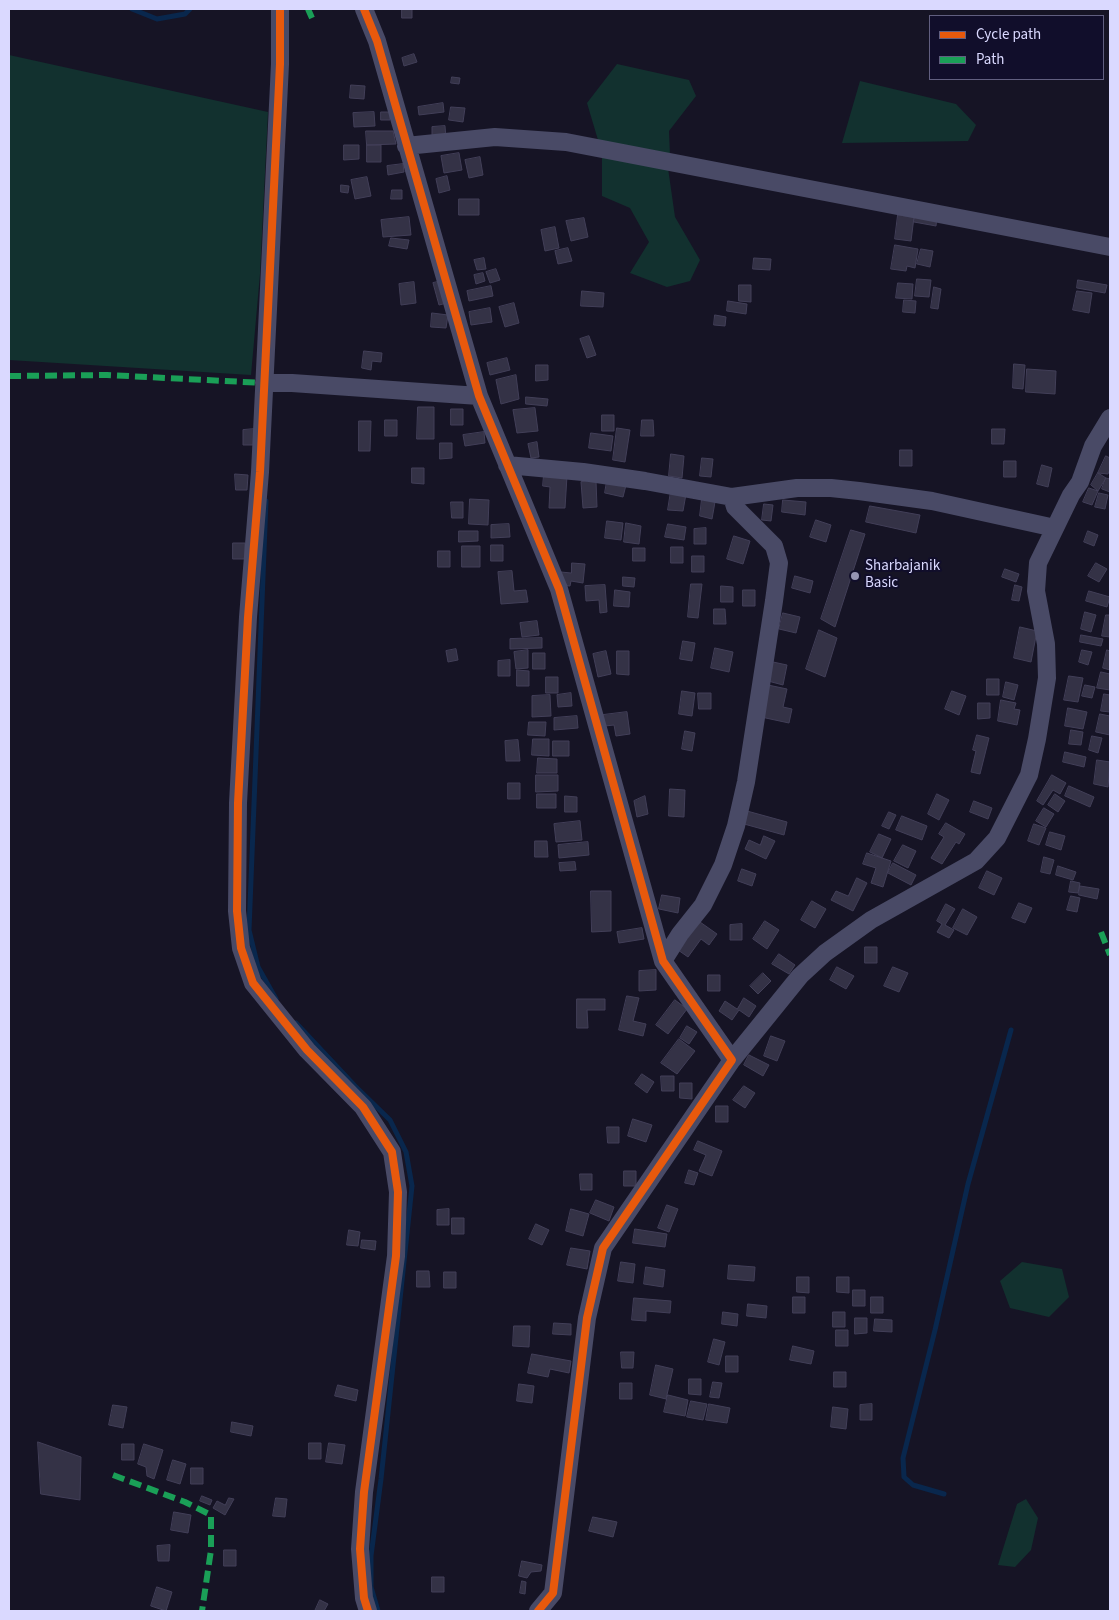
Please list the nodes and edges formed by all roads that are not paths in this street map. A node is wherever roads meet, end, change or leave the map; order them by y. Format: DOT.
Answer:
graph roads {
  1 [pos="280,9"];
  2 [pos="364,9"];
  3 [pos="406,146"];
  4 [pos="1110,247"];
  5 [pos="264,383"];
  6 [pos="479,396"];
  7 [pos="1110,418"];
  8 [pos="507,465"];
  9 [pos="732,497"];
  10 [pos="1055,528"];
  11 [pos="662,961"];
  12 [pos="732,1060"];
  13 [pos="368,1611"];
  14 [pos="538,1611"];
  1 -- 5 [label="street"];
  2 -- 3 [label="street"];
  3 -- 4 [label="street"];
  3 -- 6 [label="street"];
  5 -- 6 [label="street"];
  5 -- 13 [label="street"];
  6 -- 8 [label="street"];
  7 -- 10 [label="street"];
  8 -- 9 [label="street"];
  8 -- 11 [label="street"];
  9 -- 10 [label="street"];
  9 -- 11 [label="street"];
  10 -- 12 [label="street"];
  11 -- 12 [label="street"];
  12 -- 14 [label="street"];
}
